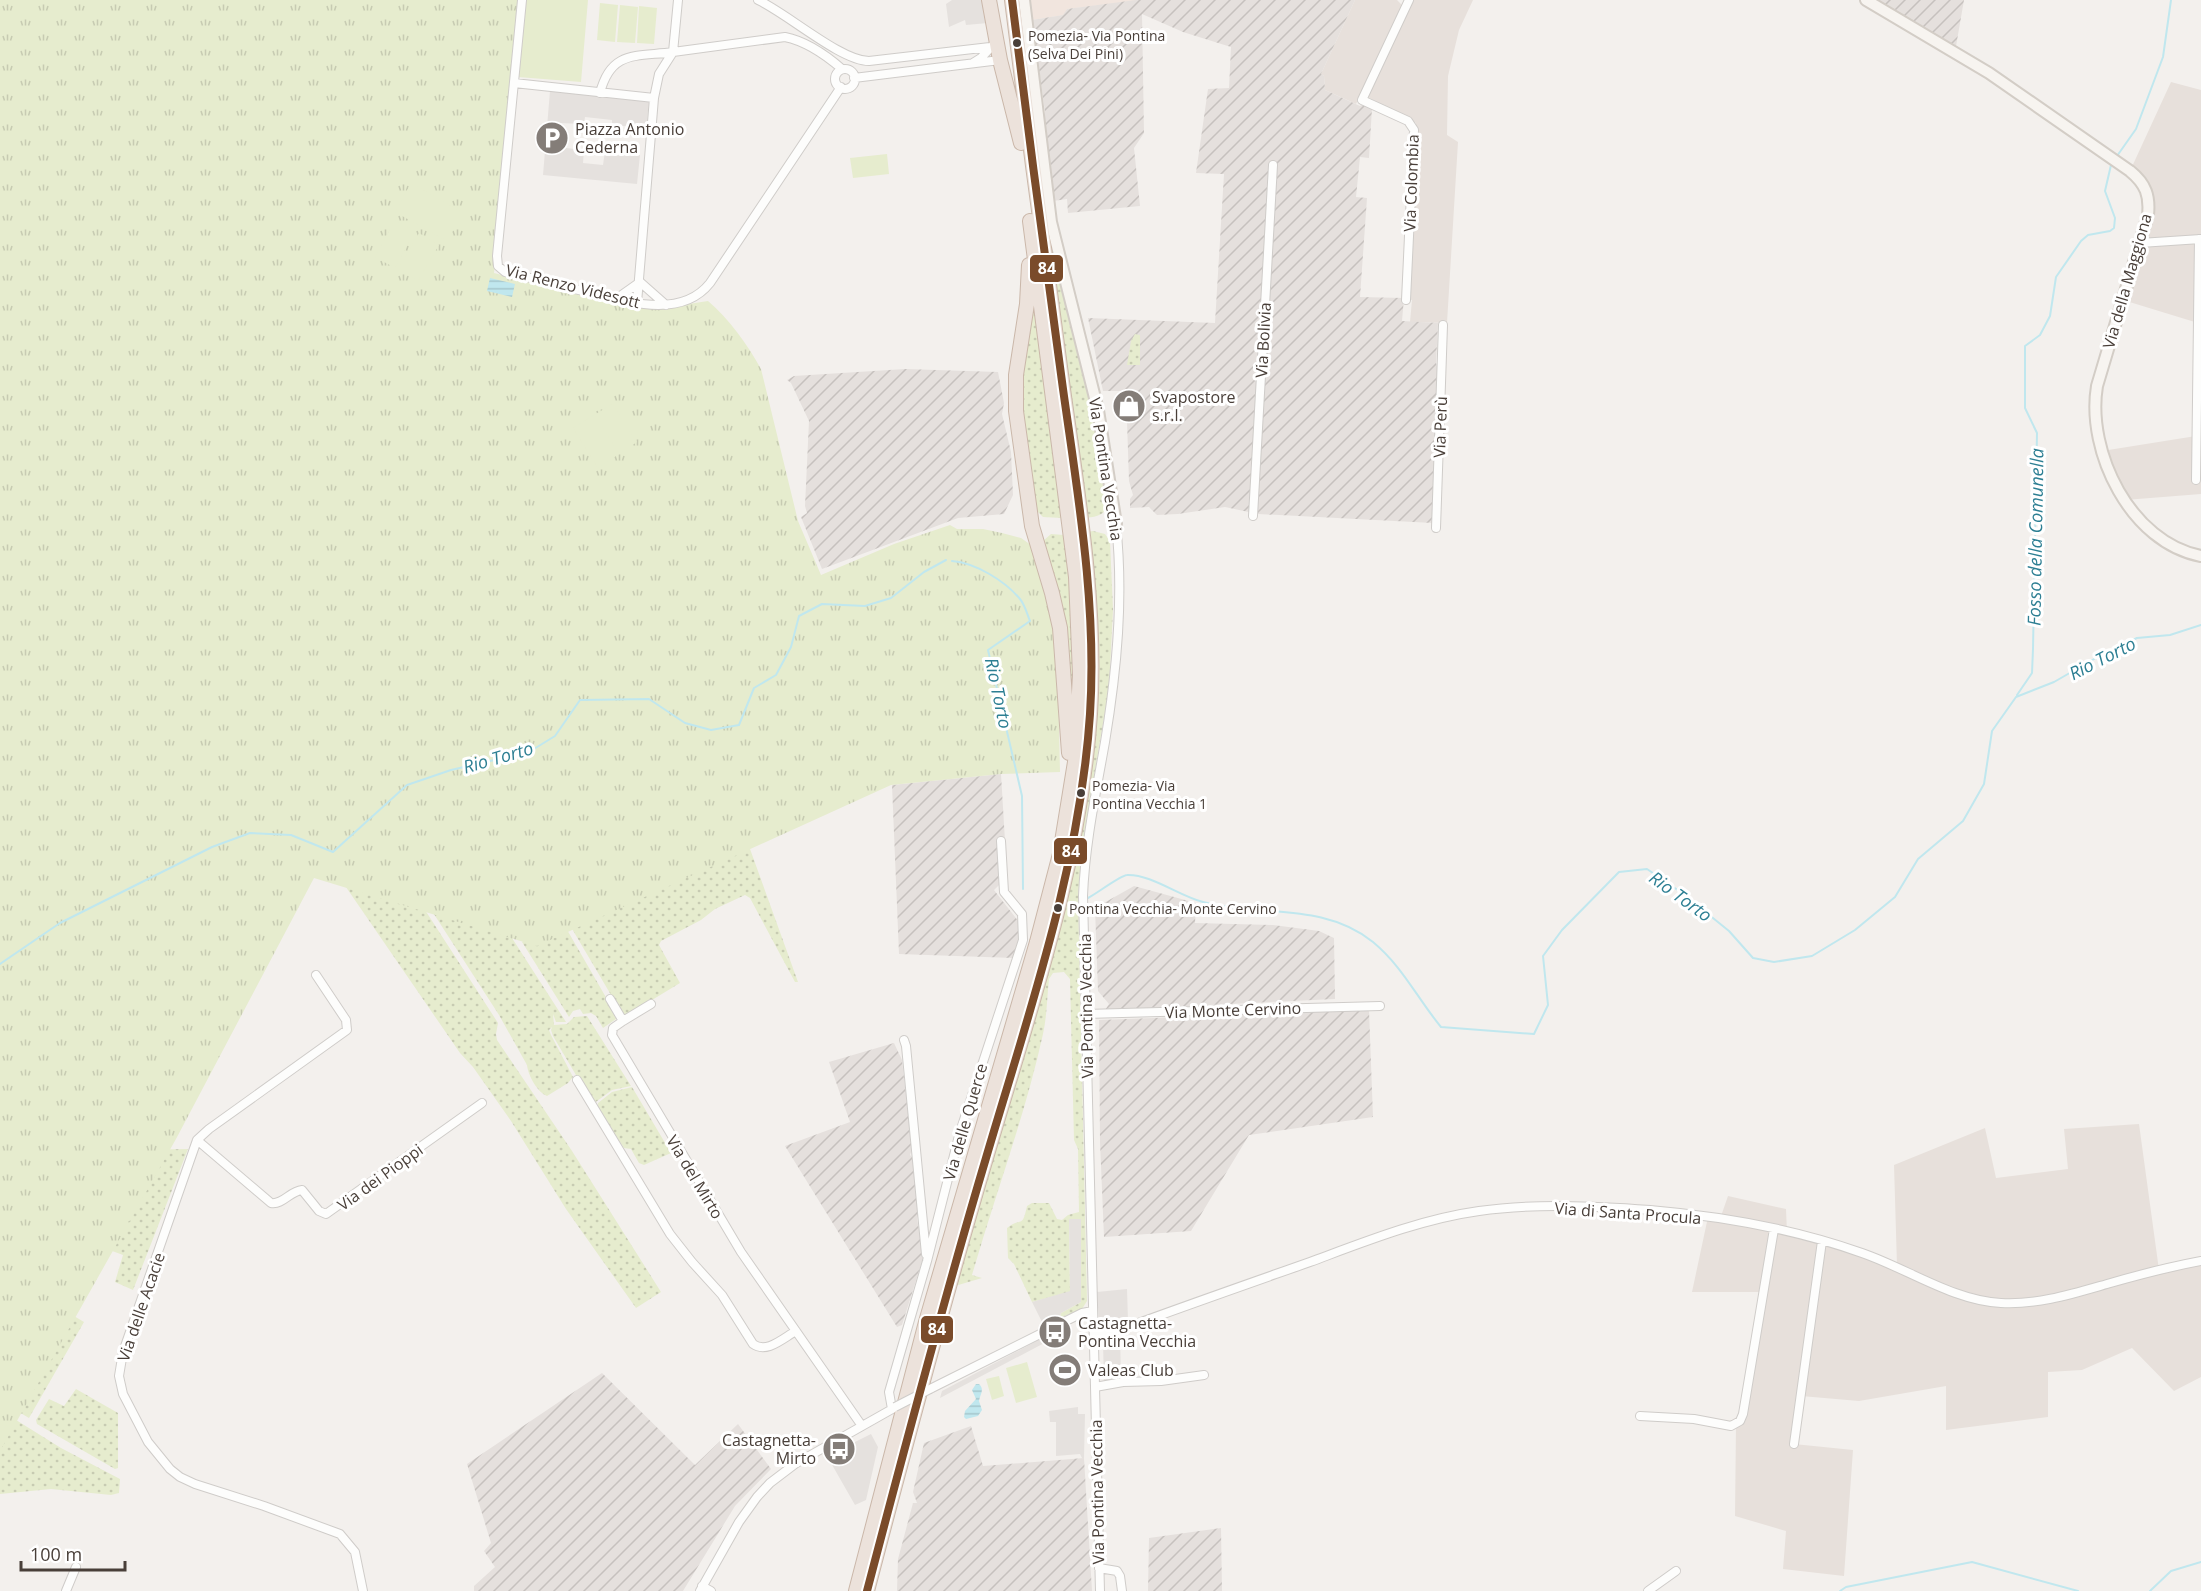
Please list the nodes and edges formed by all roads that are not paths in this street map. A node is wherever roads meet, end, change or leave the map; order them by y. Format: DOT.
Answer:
graph roads {
  1 [pos="522,0"];
  2 [pos="678,0"];
  3 [pos="758,0"];
  4 [pos="989,0"];
  5 [pos="1004,0"];
  6 [pos="1012,0"];
  7 [pos="1024,0"];
  8 [pos="1409,0"];
  9 [pos="1866,0"];
  10 [pos="994,45"];
  11 [pos="673,52"];
  12 [pos="1000,60"];
  13 [pos="972,64"];
  14 [pos="842,69"];
  15 [pos="854,78"];
  16 [pos="514,84"];
  17 [pos="841,87"];
  18 [pos="600,93"];
  19 [pos="654,98"];
  20 [pos="1021,143"];
  21 [pos="1273,165"];
  22 [pos="1029,209"];
  23 [pos="2200,239"];
  24 [pos="2140,243"];
  25 [pos="640,282"];
  26 [pos="616,299"];
  27 [pos="1406,300"];
  28 [pos="637,303"];
  29 [pos="666,305"];
  30 [pos="1443,326"];
  31 [pos="2196,480"];
  32 [pos="1074,513"];
  33 [pos="1253,516"];
  34 [pos="1116,524"];
  35 [pos="1436,528"];
  36 [pos="2201,556"];
  37 [pos="1086,674"];
  38 [pos="1071,789"];
  39 [pos="1001,842"];
  40 [pos="1058,886"];
  41 [pos="1052,907"];
  42 [pos="316,975"];
  43 [pos="610,999"];
  44 [pos="651,1004"];
  45 [pos="1380,1006"];
  46 [pos="1085,1014"];
  47 [pos="623,1021"];
  48 [pos="903,1040"];
  49 [pos="576,1080"];
  50 [pos="482,1103"];
  51 [pos="197,1140"];
  52 [pos="1774,1229"];
  53 [pos="1822,1241"];
  54 [pos="927,1261"];
  55 [pos="2201,1261"];
  56 [pos="1093,1311"];
  57 [pos="796,1331"];
  58 [pos="1094,1334"];
  59 [pos="1204,1375"];
  60 [pos="1095,1387"];
  61 [pos="893,1408"];
  62 [pos="1640,1416"];
  63 [pos="862,1426"];
  64 [pos="1794,1444"];
  65 [pos="76,1567"];
  66 [pos="1099,1568"];
  67 [pos="1676,1571"];
  68 [pos="701,1589"];
  69 [pos="66,1591"];
  70 [pos="363,1591"];
  71 [pos="711,1591"];
  72 [pos="856,1591"];
  73 [pos="867,1591"];
  74 [pos="1100,1591"];
  75 [pos="1122,1591"];
  76 [pos="1648,1591"];
  1 -- 16 [label="street, Via Renzo Videsott"];
  2 -- 11 [label="street"];
  3 -- 10 [label="street"];
  4 -- 10 [label="highway"];
  5 -- 20 [label="highway"];
  6 -- 32 [label="highway"];
  7 -- 34 [label="street, Via Pontina Vecchia"];
  8 -- 27 [label="street, Via Colombia"];
  9 -- 24 [label="street, Via della Maggiona"];
  10 -- 12 [label="highway"];
  10 -- 13 [label="street"];
  11 -- 14 [label="street"];
  11 -- 18 [label="street"];
  11 -- 19 [label="street"];
  12 -- 13 [label="street, Via Renzo Videsott"];
  12 -- 20 [label="highway"];
  13 -- 15 [label="street, Via Renzo Videsott"];
  14 -- 15 [label="street"];
  14 -- 17 [label="street"];
  15 -- 17 [label="street, Via Renzo Videsott"];
  16 -- 18 [label="street"];
  16 -- 26 [label="street, Via Renzo Videsott"];
  17 -- 29 [label="street, Via Renzo Videsott"];
  18 -- 19 [label="street"];
  19 -- 25 [label="street"];
  20 -- 22 [label="highway"];
  21 -- 33 [label="street, Via Bolivia"];
  22 -- 32 [label="highway"];
  22 -- 38 [label="highway"];
  23 -- 24 [label="street"];
  23 -- 31 [label="street"];
  24 -- 36 [label="street, Via della Maggiona"];
  25 -- 26 [label="street"];
  25 -- 28 [label="street"];
  25 -- 29 [label="street"];
  26 -- 28 [label="street, Via Renzo Videsott"];
  28 -- 29 [label="street, Via Renzo Videsott"];
  30 -- 35 [label="street, Via Perù"];
  32 -- 37 [label="highway"];
  34 -- 46 [label="street, Via Pontina Vecchia"];
  37 -- 38 [label="highway"];
  37 -- 40 [label="highway"];
  38 -- 40 [label="highway"];
  39 -- 54 [label="street, Via delle Querce"];
  40 -- 41 [label="highway"];
  41 -- 72 [label="highway"];
  41 -- 73 [label="highway"];
  42 -- 51 [label="street"];
  43 -- 47 [label="street"];
  44 -- 47 [label="street"];
  45 -- 46 [label="street, Via Monte Cervino"];
  46 -- 56 [label="street, Via Pontina Vecchia"];
  47 -- 57 [label="street, Via del Mirto"];
  48 -- 54 [label="street"];
  49 -- 57 [label="street"];
  50 -- 51 [label="street, Via dei Pioppi"];
  51 -- 70 [label="street, Via delle Acacie"];
  52 -- 53 [label="street, Via di Santa Procula"];
  52 -- 58 [label="street, Via di Santa Procula"];
  52 -- 62 [label="street"];
  53 -- 55 [label="street, Via di Santa Procula"];
  53 -- 64 [label="street"];
  54 -- 61 [label="street, Via delle Querce"];
  56 -- 58 [label="street, Via Pontina Vecchia"];
  56 -- 61 [label="street, bridge"];
  57 -- 63 [label="street, Via del Mirto"];
  58 -- 60 [label="street, Via Pontina Vecchia"];
  59 -- 60 [label="street"];
  60 -- 66 [label="street, Via Pontina Vecchia"];
  61 -- 63 [label="street"];
  63 -- 68 [label="street"];
  65 -- 69 [label="street"];
  66 -- 74 [label="street, Via Pontina Vecchia"];
  66 -- 75 [label="street"];
  67 -- 76 [label="street"];
  68 -- 71 [label="street"];
}
